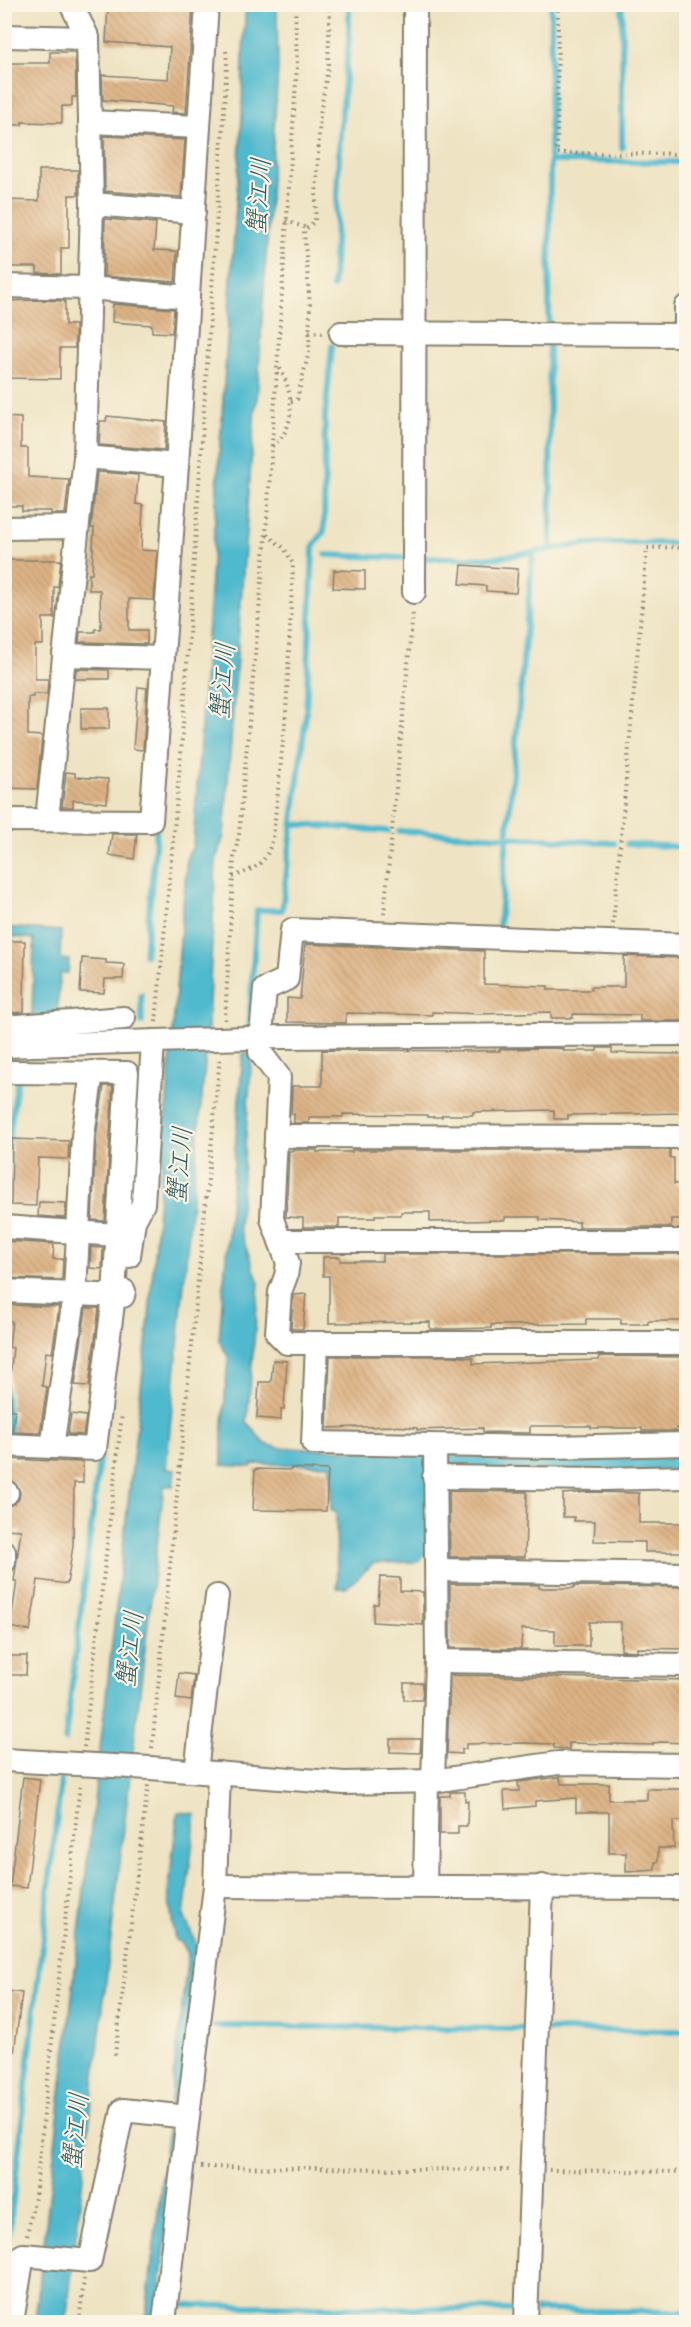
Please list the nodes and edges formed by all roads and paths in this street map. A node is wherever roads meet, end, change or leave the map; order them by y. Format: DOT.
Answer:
graph roads {
  1 [pos="71,4"];
  2 [pos="207,4"];
  3 [pos="295,4"];
  4 [pos="330,4"];
  5 [pos="415,4"];
  6 [pos="558,4"];
  7 [pos="4,36"];
  8 [pos="88,39"];
  9 [pos="90,122"];
  10 [pos="199,127"];
  11 [pos="687,154"];
  12 [pos="92,204"];
  13 [pos="194,212"];
  14 [pos="286,221"];
  15 [pos="307,228"];
  16 [pos="4,286"];
  17 [pos="90,288"];
  18 [pos="188,297"];
  19 [pos="687,307"];
  20 [pos="341,333"];
  21 [pos="414,334"];
  22 [pos="686,335"];
  23 [pos="277,365"];
  24 [pos="291,401"];
  25 [pos="272,446"];
  26 [pos="85,457"];
  27 [pos="177,465"];
  28 [pos="77,527"];
  29 [pos="4,528"];
  30 [pos="266,534"];
  31 [pos="687,547"];
  32 [pos="414,592"];
  33 [pos="64,655"];
  34 [pos="163,658"];
  35 [pos="47,819"];
  36 [pos="4,820"];
  37 [pos="233,877"];
  38 [pos="382,933"];
  39 [pos="611,942"];
  40 [pos="687,945"];
  41 [pos="124,1018"];
  42 [pos="262,1024"];
  43 [pos="4,1027"];
  44 [pos="687,1034"];
  45 [pos="222,1039"];
  46 [pos="156,1041"];
  47 [pos="4,1046"];
  48 [pos="260,1052"];
  49 [pos="4,1072"];
  50 [pos="92,1072"];
  51 [pos="276,1136"];
  52 [pos="687,1137"];
  53 [pos="4,1227"];
  54 [pos="78,1232"];
  55 [pos="117,1235"];
  56 [pos="280,1240"];
  57 [pos="687,1240"];
  58 [pos="4,1291"];
  59 [pos="75,1292"];
  60 [pos="114,1295"];
  61 [pos="317,1343"];
  62 [pos="687,1343"];
  63 [pos="123,1409"];
  64 [pos="687,1444"];
  65 [pos="4,1445"];
  66 [pos="52,1447"];
  67 [pos="435,1462"];
  68 [pos="687,1476"];
  69 [pos="4,1552"];
  70 [pos="4,1562"];
  71 [pos="437,1570"];
  72 [pos="687,1574"];
  73 [pos="217,1596"];
  74 [pos="437,1661"];
  75 [pos="687,1665"];
  76 [pos="4,1760"];
  77 [pos="82,1763"];
  78 [pos="687,1765"];
  79 [pos="146,1767"];
  80 [pos="196,1772"];
  81 [pos="219,1773"];
  82 [pos="430,1781"];
  83 [pos="215,1886"];
  84 [pos="425,1886"];
  85 [pos="542,1886"];
  86 [pos="687,1888"];
  87 [pos="115,2055"];
  88 [pos="180,2116"];
  89 [pos="183,2166"];
  90 [pos="531,2170"];
  91 [pos="687,2172"];
  92 [pos="26,2255"];
  93 [pos="83,2260"];
  94 [pos="12,2322"];
  95 [pos="79,2322"];
  96 [pos="164,2322"];
  97 [pos="526,2322"];
  1 -- 8 [label="street"];
  2 -- 10 [label="street"];
  3 -- 14 [label="path"];
  4 -- 15 [label="path"];
  5 -- 21 [label="street"];
  6 -- 11 [label="path"];
  7 -- 8 [label="street"];
  8 -- 9 [label="street"];
  9 -- 10 [label="street"];
  9 -- 12 [label="street"];
  10 -- 13 [label="street"];
  12 -- 13 [label="street"];
  12 -- 17 [label="street"];
  13 -- 18 [label="street"];
  14 -- 15 [label="path"];
  14 -- 23 [label="path"];
  15 -- 24 [label="path"];
  16 -- 17 [label="street"];
  17 -- 18 [label="street"];
  17 -- 26 [label="street"];
  18 -- 27 [label="street"];
  19 -- 22 [label="street"];
  20 -- 21 [label="street"];
  21 -- 22 [label="street"];
  21 -- 32 [label="street"];
  23 -- 24 [label="path"];
  23 -- 25 [label="path"];
  24 -- 25 [label="path"];
  25 -- 30 [label="path"];
  26 -- 27 [label="street"];
  26 -- 28 [label="street"];
  27 -- 34 [label="street"];
  28 -- 29 [label="street"];
  28 -- 33 [label="street"];
  30 -- 37 [label="path"];
  30 -- 37 [label="path"];
  31 -- 39 [label="path"];
  32 -- 38 [label="path"];
  33 -- 34 [label="street"];
  33 -- 35 [label="street"];
  34 -- 35 [label="street"];
  35 -- 36 [label="street"];
  37 -- 45 [label="path"];
  38 -- 39 [label="street"];
  38 -- 42 [label="street"];
  39 -- 40 [label="street"];
  41 -- 43 [label="street"];
  44 -- 45 [label="street"];
  45 -- 46 [label="street"];
  45 -- 79 [label="path"];
  46 -- 47 [label="street"];
  46 -- 60 [label="street"];
  48 -- 51 [label="street"];
  49 -- 50 [label="street"];
  50 -- 54 [label="street"];
  50 -- 55 [label="street"];
  51 -- 52 [label="street"];
  51 -- 56 [label="street"];
  53 -- 54 [label="street"];
  54 -- 55 [label="street"];
  54 -- 59 [label="street"];
  55 -- 60 [label="street"];
  56 -- 57 [label="street"];
  56 -- 61 [label="street"];
  58 -- 59 [label="street"];
  59 -- 60 [label="street"];
  59 -- 66 [label="street"];
  60 -- 66 [label="street"];
  61 -- 62 [label="street"];
  61 -- 67 [label="street"];
  63 -- 77 [label="path"];
  64 -- 67 [label="street"];
  65 -- 66 [label="street"];
  67 -- 68 [label="street"];
  67 -- 71 [label="street"];
  69 -- 70 [label="street"];
  71 -- 72 [label="street"];
  71 -- 74 [label="street"];
  73 -- 80 [label="street"];
  74 -- 75 [label="street"];
  74 -- 82 [label="street"];
  76 -- 77 [label="street"];
  77 -- 79 [label="street"];
  77 -- 92 [label="path"];
  78 -- 82 [label="street"];
  79 -- 80 [label="street"];
  79 -- 87 [label="path"];
  80 -- 81 [label="street"];
  81 -- 82 [label="street"];
  81 -- 83 [label="street"];
  82 -- 84 [label="street"];
  83 -- 84 [label="street"];
  83 -- 88 [label="street"];
  84 -- 85 [label="street"];
  85 -- 86 [label="street"];
  85 -- 90 [label="street"];
  88 -- 89 [label="street"];
  88 -- 93 [label="street"];
  89 -- 90 [label="path"];
  89 -- 96 [label="street"];
  90 -- 91 [label="path"];
  90 -- 97 [label="street"];
  92 -- 93 [label="street"];
  92 -- 94 [label="street"];
  93 -- 95 [label="path"];
}
